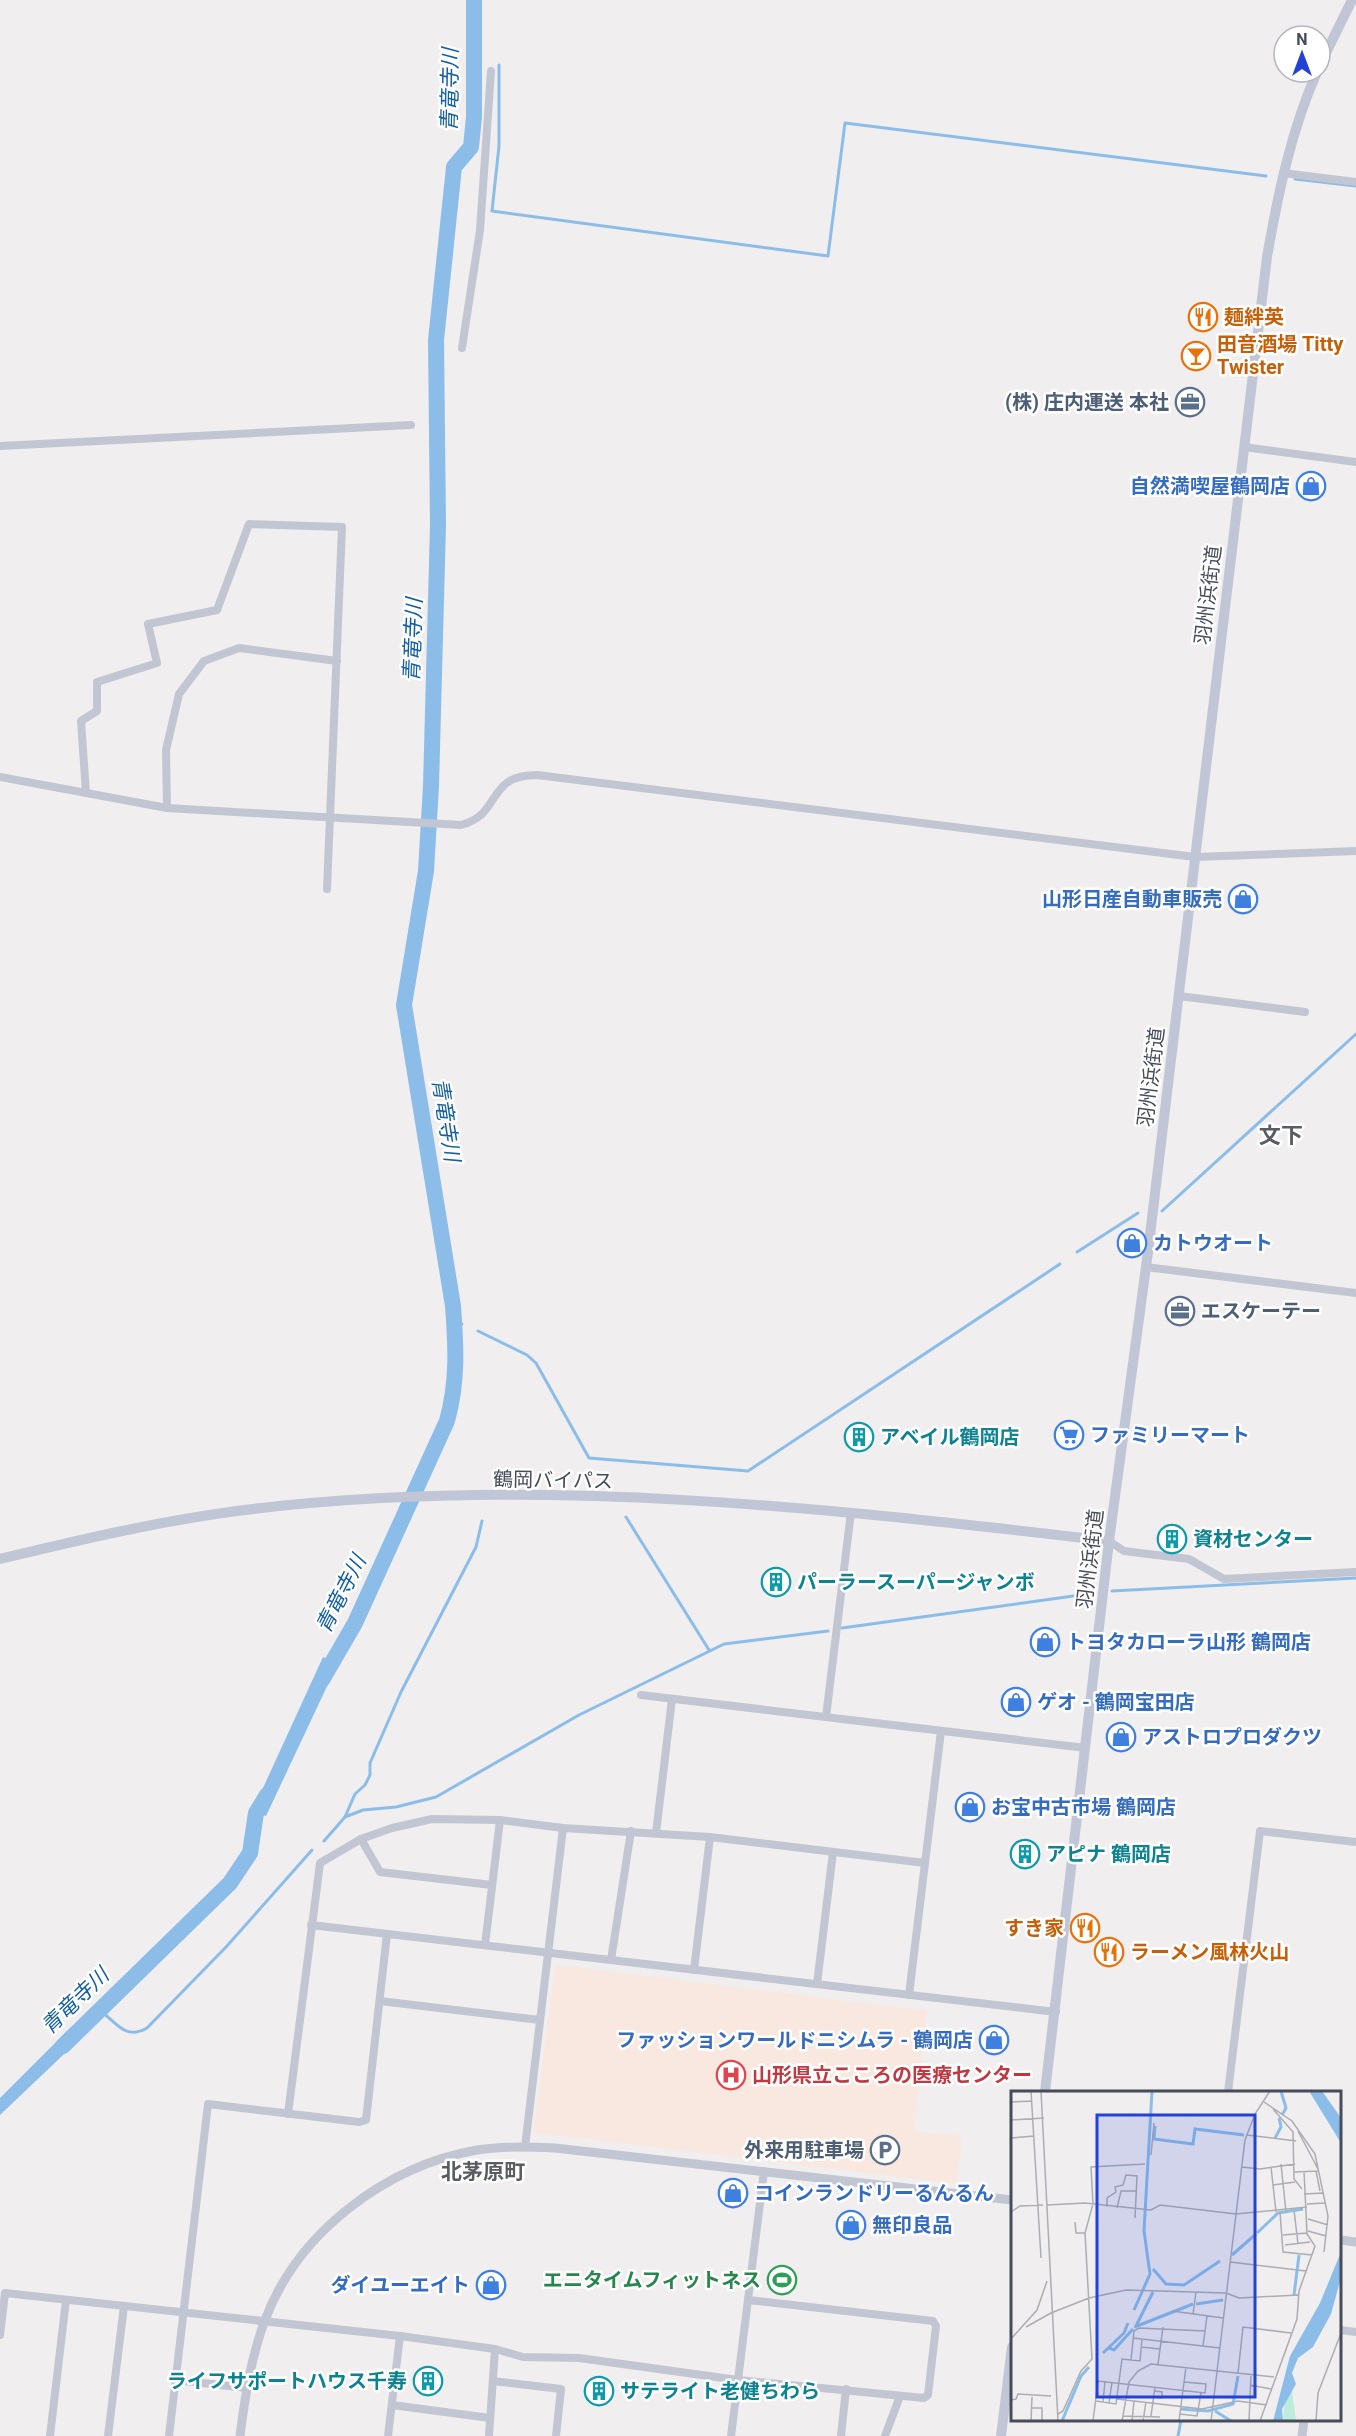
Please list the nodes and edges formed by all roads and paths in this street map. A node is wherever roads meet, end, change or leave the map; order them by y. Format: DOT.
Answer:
graph roads {
  1 [pos="1352,0"];
  2 [pos="1332,41"];
  3 [pos="491,71"];
  4 [pos="1312,84"];
  5 [pos="1283,174"];
  6 [pos="1356,182"];
  7 [pos="462,348"];
  8 [pos="411,425"];
  9 [pos="0,446"];
  10 [pos="1244,447"];
  11 [pos="1356,462"];
  12 [pos="337,661"];
  13 [pos="0,777"];
  14 [pos="86,793"];
  15 [pos="167,808"];
  16 [pos="329,815"];
  17 [pos="1356,850"];
  18 [pos="1195,857"];
  19 [pos="327,889"];
  20 [pos="1179,996"];
  21 [pos="1305,1012"];
  22 [pos="1146,1267"];
  23 [pos="1356,1293"];
  24 [pos="851,1512"];
  25 [pos="1109,1541"];
  26 [pos="0,1559"];
  27 [pos="1356,1572"];
  28 [pos="640,1695"];
  29 [pos="672,1699"];
  30 [pos="826,1717"];
  31 [pos="941,1731"];
  32 [pos="1086,1748"];
  33 [pos="500,1820"];
  34 [pos="563,1828"];
  35 [pos="631,1832"];
  36 [pos="656,1833"];
  37 [pos="710,1837"];
  38 [pos="361,1839"];
  39 [pos="1356,1842"];
  40 [pos="833,1852"];
  41 [pos="925,1863"];
  42 [pos="492,1885"];
  43 [pos="310,1925"];
  44 [pos="387,1934"];
  45 [pos="485,1945"];
  46 [pos="548,1953"];
  47 [pos="611,1960"];
  48 [pos="694,1970"];
  49 [pos="817,1984"];
  50 [pos="909,1995"];
  51 [pos="380,2001"];
  52 [pos="1056,2012"];
  53 [pos="540,2020"];
  54 [pos="1045,2091"];
  55 [pos="1228,2091"];
  56 [pos="288,2114"];
  57 [pos="525,2147"];
  58 [pos="764,2171"];
  59 [pos="1011,2200"];
  60 [pos="1341,2240"];
  61 [pos="1356,2242"];
  62 [pos="66,2300"];
  63 [pos="748,2300"];
  64 [pos="124,2306"];
  65 [pos="184,2313"];
  66 [pos="265,2320"];
  67 [pos="1341,2330"];
  68 [pos="1356,2332"];
  69 [pos="0,2336"];
  70 [pos="400,2336"];
  71 [pos="495,2349"];
  72 [pos="1011,2355"];
  73 [pos="176,2380"];
  74 [pos="738,2380"];
  75 [pos="493,2381"];
  76 [pos="246,2388"];
  77 [pos="846,2389"];
  78 [pos="900,2396"];
  79 [pos="392,2406"];
  80 [pos="490,2418"];
  81 [pos="1304,2421"];
  82 [pos="50,2436"];
  83 [pos="108,2436"];
  84 [pos="169,2436"];
  85 [pos="240,2436"];
  86 [pos="388,2436"];
  87 [pos="490,2436"];
  88 [pos="556,2436"];
  89 [pos="731,2436"];
  90 [pos="841,2436"];
  91 [pos="885,2436"];
  92 [pos="1001,2436"];
  93 [pos="1302,2436"];
  1 -- 2 [label="main road"];
  3 -- 7 [label="street"];
  4 -- 5 [label="main road, 羽州浜街道"];
  5 -- 6 [label="street"];
  5 -- 10 [label="main road, 羽州浜街道"];
  8 -- 9 [label="street"];
  10 -- 11 [label="street"];
  10 -- 18 [label="main road, 羽州浜街道"];
  12 -- 14 [label="street"];
  12 -- 15 [label="street"];
  12 -- 16 [label="street"];
  13 -- 14 [label="street"];
  14 -- 15 [label="street"];
  15 -- 16 [label="street"];
  16 -- 18 [label="street"];
  16 -- 19 [label="street"];
  17 -- 18 [label="street"];
  18 -- 20 [label="main road, 羽州浜街道"];
  20 -- 21 [label="street"];
  20 -- 22 [label="main road, 羽州浜街道"];
  22 -- 23 [label="street"];
  22 -- 25 [label="main road, 羽州浜街道"];
  24 -- 25 [label="main road, 鶴岡バイパス"];
  24 -- 26 [label="main road, 鶴岡バイパス"];
  24 -- 30 [label="street"];
  25 -- 27 [label="street"];
  25 -- 32 [label="main road, 羽州浜街道"];
  28 -- 29 [label="street"];
  29 -- 30 [label="street"];
  29 -- 36 [label="street"];
  30 -- 31 [label="street"];
  31 -- 32 [label="street"];
  31 -- 41 [label="street"];
  32 -- 52 [label="main road, 羽州浜街道"];
  33 -- 34 [label="street"];
  33 -- 38 [label="street"];
  33 -- 42 [label="street"];
  34 -- 35 [label="street"];
  34 -- 46 [label="street"];
  35 -- 36 [label="street"];
  35 -- 47 [label="street"];
  36 -- 37 [label="street"];
  37 -- 40 [label="street"];
  37 -- 48 [label="street"];
  38 -- 42 [label="street"];
  38 -- 43 [label="street"];
  39 -- 55 [label="street"];
  40 -- 41 [label="street"];
  40 -- 49 [label="street"];
  41 -- 50 [label="street"];
  42 -- 45 [label="street"];
  43 -- 44 [label="street"];
  43 -- 56 [label="street"];
  44 -- 45 [label="street"];
  44 -- 51 [label="street"];
  45 -- 46 [label="street"];
  46 -- 47 [label="street"];
  46 -- 53 [label="street"];
  47 -- 48 [label="street"];
  48 -- 49 [label="street"];
  49 -- 50 [label="street"];
  50 -- 52 [label="street"];
  51 -- 53 [label="street"];
  51 -- 56 [label="street"];
  52 -- 54 [label="main road, 羽州浜街道"];
  53 -- 57 [label="street"];
  56 -- 65 [label="street"];
  57 -- 58 [label="street"];
  57 -- 66 [label="street"];
  58 -- 59 [label="street"];
  58 -- 63 [label="street"];
  60 -- 61 [label="street"];
  62 -- 64 [label="street"];
  62 -- 69 [label="street"];
  62 -- 82 [label="street"];
  63 -- 74 [label="street"];
  63 -- 78 [label="street"];
  64 -- 65 [label="street"];
  64 -- 83 [label="street"];
  65 -- 66 [label="street"];
  65 -- 73 [label="street"];
  66 -- 70 [label="street"];
  66 -- 76 [label="street"];
  67 -- 68 [label="street"];
  70 -- 71 [label="street"];
  70 -- 79 [label="street"];
  71 -- 74 [label="street"];
  71 -- 75 [label="street"];
  72 -- 92 [label="main road"];
  73 -- 76 [label="street"];
  73 -- 84 [label="street"];
  74 -- 77 [label="street"];
  74 -- 89 [label="street"];
  75 -- 80 [label="street"];
  75 -- 88 [label="street"];
  76 -- 85 [label="street"];
  77 -- 78 [label="street"];
  77 -- 90 [label="street"];
  78 -- 91 [label="street"];
  79 -- 80 [label="street"];
  79 -- 86 [label="street"];
  80 -- 87 [label="street"];
  81 -- 93 [label="street"];
}
